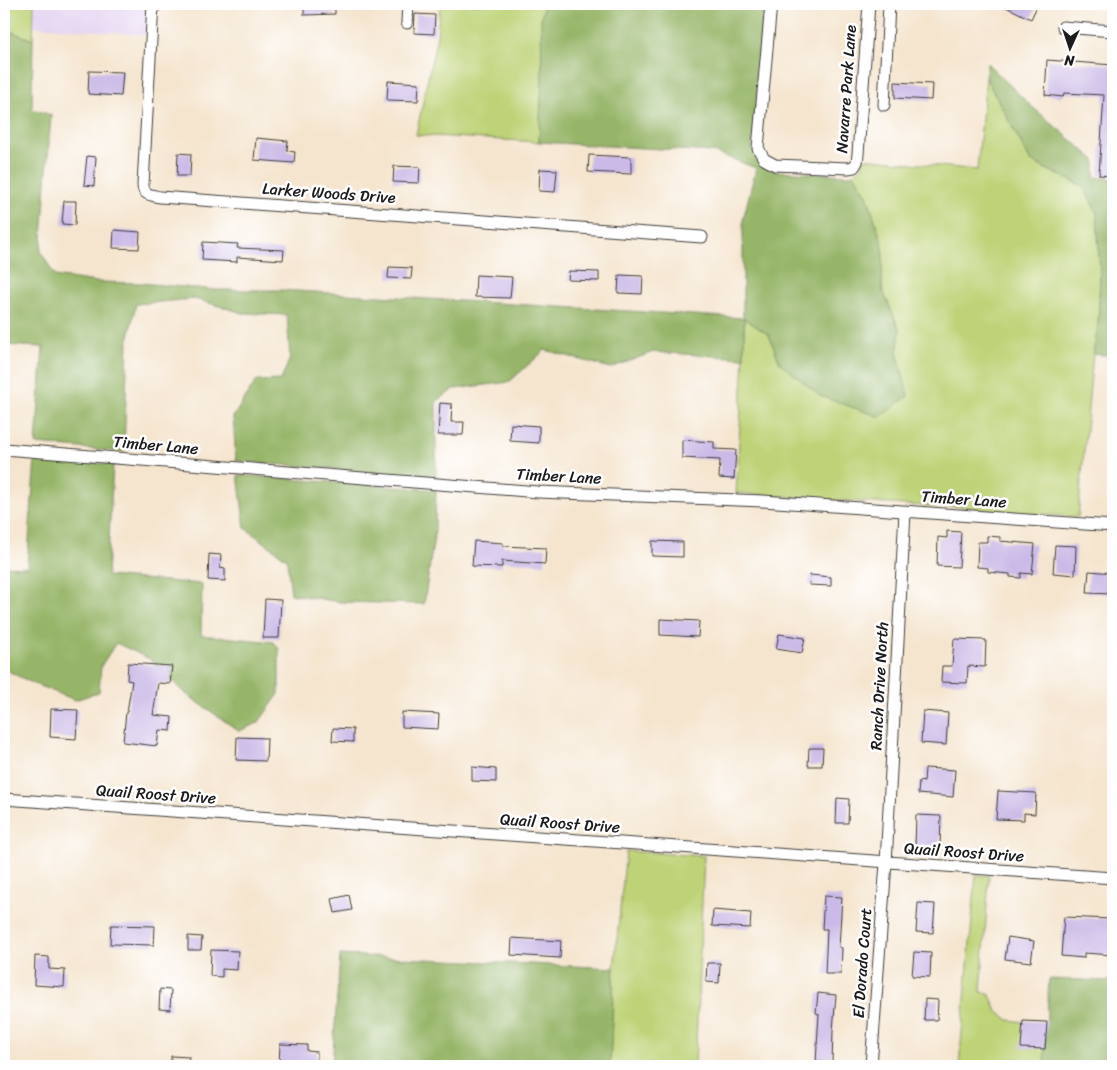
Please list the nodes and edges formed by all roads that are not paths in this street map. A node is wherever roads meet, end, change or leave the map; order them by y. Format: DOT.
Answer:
graph roads {
  1 [pos="153,4"];
  2 [pos="408,4"];
  3 [pos="771,4"];
  4 [pos="869,4"];
  5 [pos="889,4"];
  6 [pos="407,23"];
  7 [pos="1063,27"];
  8 [pos="1113,31"];
  9 [pos="884,105"];
  10 [pos="702,237"];
  11 [pos="4,449"];
  12 [pos="905,512"];
  13 [pos="1113,526"];
  14 [pos="4,799"];
  15 [pos="886,863"];
  16 [pos="1113,878"];
  17 [pos="871,1066"];
  1 -- 10 [label="street, Larker Woods Drive"];
  2 -- 6 [label="street"];
  3 -- 4 [label="street, Navarre Park Lane"];
  5 -- 9 [label="street"];
  7 -- 8 [label="street"];
  11 -- 12 [label="street, Timber Lane"];
  12 -- 13 [label="street, Timber Lane"];
  12 -- 15 [label="street, Ranch Drive North"];
  14 -- 15 [label="street, Quail Roost Drive"];
  15 -- 16 [label="street, Quail Roost Drive"];
  15 -- 17 [label="street, El Dorado Court"];
}
